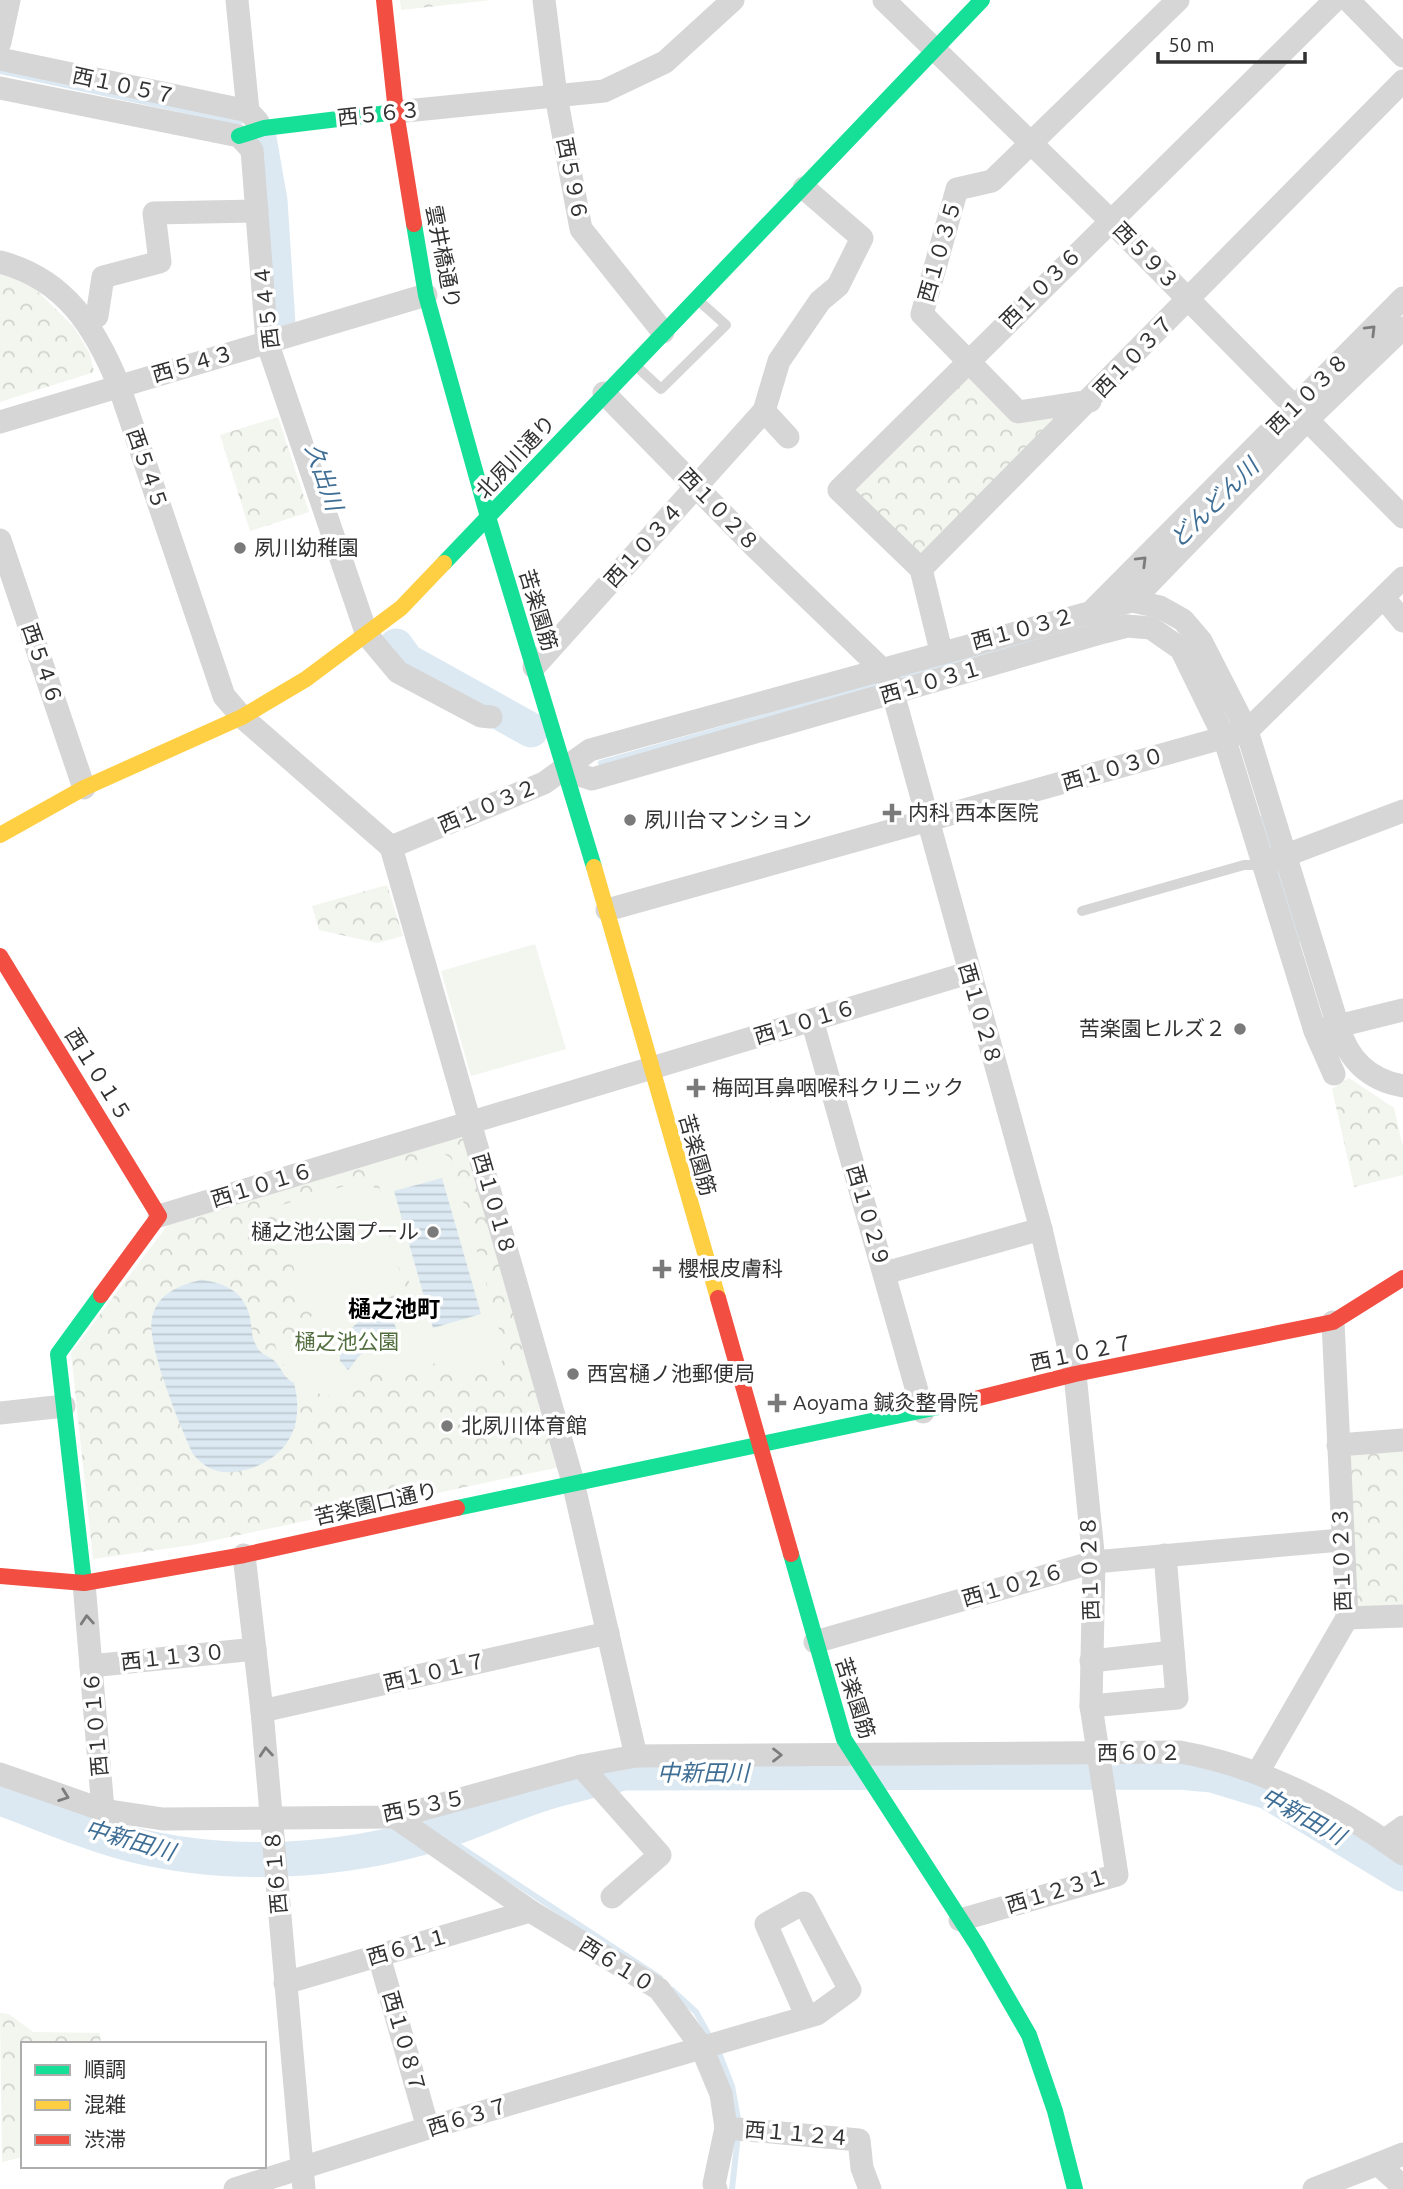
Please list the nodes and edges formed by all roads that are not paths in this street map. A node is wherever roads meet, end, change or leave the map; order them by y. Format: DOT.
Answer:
graph roads {
  1 [pos="9,0"];
  2 [pos="237,0"];
  3 [pos="384,0"];
  4 [pos="544,0"];
  5 [pos="733,0"];
  6 [pos="884,0"];
  7 [pos="982,0"];
  8 [pos="1178,0"];
  9 [pos="1335,0"];
  10 [pos="1348,0"];
  11 [pos="0,42"];
  12 [pos="935,50"];
  13 [pos="1403,56"];
  14 [pos="0,59"];
  15 [pos="1403,81"];
  16 [pos="0,88"];
  17 [pos="556,96"];
  18 [pos="248,111"];
  19 [pos="396,112"];
  20 [pos="264,128"];
  21 [pos="239,136"];
  22 [pos="1031,145"];
  23 [pos="804,188"];
  24 [pos="257,211"];
  25 [pos="1110,220"];
  26 [pos="0,261"];
  27 [pos="426,295"];
  28 [pos="696,298"];
  29 [pos="1403,298"];
  30 [pos="1189,300"];
  31 [pos="85,319"];
  32 [pos="1403,328"];
  33 [pos="663,332"];
  34 [pos="267,342"];
  35 [pos="968,361"];
  36 [pos="633,363"];
  37 [pos="119,386"];
  38 [pos="604,393"];
  39 [pos="1090,401"];
  40 [pos="764,411"];
  41 [pos="1300,415"];
  42 [pos="0,422"];
  43 [pos="788,437"];
  44 [pos="696,487"];
  45 [pos="488,517"];
  46 [pos="1403,517"];
  47 [pos="0,540"];
  48 [pos="921,569"];
  49 [pos="1403,578"];
  50 [pos="1384,598"];
  51 [pos="1132,600"];
  52 [pos="1094,609"];
  53 [pos="1403,621"];
  54 [pos="367,635"];
  55 [pos="941,651"];
  56 [pos="534,667"];
  57 [pos="889,681"];
  58 [pos="242,717"];
  59 [pos="491,717"];
  60 [pos="1247,731"];
  61 [pos="1224,737"];
  62 [pos="565,770"];
  63 [pos="84,788"];
  64 [pos="1403,811"];
  65 [pos="927,821"];
  66 [pos="0,835"];
  67 [pos="391,847"];
  68 [pos="1285,856"];
  69 [pos="1262,865"];
  70 [pos="607,910"];
  71 [pos="1082,911"];
  72 [pos="0,956"];
  73 [pos="968,973"];
  74 [pos="1403,1010"];
  75 [pos="812,1020"];
  76 [pos="1338,1026"];
  77 [pos="1315,1031"];
  78 [pos="650,1068"];
  79 [pos="1334,1074"];
  80 [pos="1403,1086"];
  81 [pos="471,1122"];
  82 [pos="159,1216"];
  83 [pos="1041,1229"];
  84 [pos="885,1273"];
  85 [pos="1403,1278"];
  86 [pos="1333,1322"];
  87 [pos="1074,1374"];
  88 [pos="64,1406"];
  89 [pos="923,1412"];
  90 [pos="0,1413"];
  91 [pos="1403,1440"];
  92 [pos="1338,1445"];
  93 [pos="759,1446"];
  94 [pos="573,1482"];
  95 [pos="1341,1540"];
  96 [pos="244,1555"];
  97 [pos="1165,1555"];
  98 [pos="1094,1562"];
  99 [pos="0,1576"];
  100 [pos="84,1583"];
  101 [pos="1403,1616"];
  102 [pos="1347,1618"];
  103 [pos="608,1633"];
  104 [pos="815,1642"];
  105 [pos="255,1649"];
  106 [pos="1173,1652"];
  107 [pos="1091,1661"];
  108 [pos="91,1665"];
  109 [pos="1091,1706"];
  110 [pos="262,1711"];
  111 [pos="1096,1753"];
  112 [pos="636,1756"];
  113 [pos="853,1758"];
  114 [pos="581,1766"];
  115 [pos="1258,1772"];
  116 [pos="0,1774"];
  117 [pos="103,1810"];
  118 [pos="395,1817"];
  119 [pos="272,1819"];
  120 [pos="1397,1840"];
  121 [pos="612,1897"];
  122 [pos="530,1911"];
  123 [pos="960,1920"];
  124 [pos="379,1956"];
  125 [pos="285,1983"];
  126 [pos="807,2017"];
  127 [pos="709,2044"];
  128 [pos="428,2128"];
  129 [pos="733,2128"];
  130 [pos="1403,2154"];
  131 [pos="1378,2164"];
  132 [pos="302,2179"];
  133 [pos="713,2187"];
  134 [pos="1403,2187"];
  135 [pos="235,2189"];
  136 [pos="870,2189"];
  137 [pos="1075,2189"];
  138 [pos="1314,2189"];
  1 -- 11 [label="street"];
  2 -- 18 [label="street"];
  3 -- 19 [label="street, 雲井橋通り"];
  4 -- 17 [label="street, 西５９６"];
  5 -- 17 [label="street, 西５６３"];
  6 -- 12 [label="street, 西５９３"];
  7 -- 12 [label="street, 北夙川通り"];
  8 -- 22 [label="street, 西１０３５"];
  9 -- 25 [label="street, 西１０３６"];
  10 -- 13 [label="street"];
  12 -- 22 [label="street, 西５９３"];
  12 -- 23 [label="street, 北夙川通り"];
  14 -- 18 [label="street, 西１０５７"];
  15 -- 30 [label="street, 西１０３７"];
  16 -- 21 [label="street, 西５６３"];
  17 -- 19 [label="street, 西５６３"];
  17 -- 33 [label="street, 西５９６"];
  18 -- 20 [label="street"];
  19 -- 20 [label="street, 西５６３"];
  19 -- 27 [label="street, 雲井橋通り"];
  20 -- 21 [label="street, 西５６３"];
  21 -- 24 [label="street, 西５４４"];
  22 -- 25 [label="street, 西５９３"];
  22 -- 35 [label="street, 西１０３５"];
  23 -- 28 [label="street, 北夙川通り"];
  23 -- 40 [label="street, 西１０３４"];
  24 -- 31 [label="street"];
  24 -- 34 [label="street, 西５４４"];
  25 -- 30 [label="street, 西５９３"];
  25 -- 35 [label="street, 西１０３６"];
  26 -- 31 [label="street, 西５４５"];
  27 -- 34 [label="street, 西５４３"];
  27 -- 45 [label="street, 雲井橋通り"];
  28 -- 33 [label="street, 北夙川通り"];
  28 -- 36 [label="lane"];
  41 -- 29 [label="street, 西１０３８, one-way"];
  30 -- 39 [label="street, 西１０３７"];
  30 -- 41 [label="street, 西５９３"];
  31 -- 37 [label="street, 西５４５"];
  32 -- 41 [label="street"];
  33 -- 36 [label="street, 北夙川通り"];
  34 -- 37 [label="street, 西５４３"];
  34 -- 54 [label="street, 西５４４"];
  35 -- 39 [label="street, 西１０３５"];
  35 -- 48 [label="street, 西１０３６"];
  36 -- 38 [label="street, 北夙川通り"];
  37 -- 42 [label="street, 西５４３"];
  37 -- 58 [label="street, 西５４５"];
  38 -- 44 [label="street, 西１０２８"];
  38 -- 45 [label="street, 北夙川通り"];
  39 -- 48 [label="street, 西１０３７"];
  40 -- 43 [label="street"];
  40 -- 44 [label="street, 西１０３４"];
  41 -- 46 [label="street, 西５９３"];
  41 -- 51 [label="street"];
  52 -- 41 [label="street, 西１０３８, one-way"];
  44 -- 56 [label="street, 西１０３４"];
  44 -- 57 [label="street, 西１０２８"];
  45 -- 54 [label="street, 北夙川通り"];
  45 -- 56 [label="street, 苦楽園筋"];
  47 -- 63 [label="street, 西５４６"];
  48 -- 55 [label="street"];
  49 -- 50 [label="street, 西１０３０"];
  50 -- 53 [label="street"];
  50 -- 60 [label="street, 西１０３０"];
  51 -- 52 [label="street, 西１０３２"];
  51 -- 60 [label="street"];
  52 -- 55 [label="street, 西１０３２"];
  54 -- 58 [label="street, 北夙川通り"];
  54 -- 59 [label="street"];
  55 -- 57 [label="street, 西１０３２"];
  56 -- 62 [label="street, 苦楽園筋"];
  57 -- 61 [label="street, 西１０３１"];
  57 -- 62 [label="street, 西１０３２"];
  57 -- 65 [label="street, 西１０２８"];
  58 -- 63 [label="street, 北夙川通り"];
  58 -- 67 [label="street"];
  60 -- 61 [label="street, 西１０３０"];
  60 -- 68 [label="street"];
  61 -- 65 [label="street, 西１０３０"];
  61 -- 69 [label="street, 西１０３１"];
  62 -- 67 [label="street, 西１０３２"];
  62 -- 70 [label="street, 苦楽園筋"];
  63 -- 66 [label="street, 北夙川通り"];
  64 -- 68 [label="street"];
  65 -- 70 [label="street, 西１０３０"];
  65 -- 73 [label="street, 西１０２８"];
  67 -- 81 [label="street, 西１０１８"];
  68 -- 69 [label="street"];
  68 -- 76 [label="street"];
  69 -- 71 [label="lane"];
  69 -- 77 [label="street, 西１０３１"];
  70 -- 78 [label="street, 苦楽園筋"];
  72 -- 82 [label="street, 西１０１５"];
  73 -- 75 [label="street, 西１０１６"];
  73 -- 83 [label="street, 西１０２８"];
  74 -- 76 [label="street"];
  75 -- 78 [label="street, 西１０１６"];
  75 -- 84 [label="street, 西１０２９"];
  76 -- 77 [label="street"];
  76 -- 80 [label="street"];
  77 -- 79 [label="street, 西１０３１"];
  78 -- 81 [label="street, 西１０１６"];
  78 -- 93 [label="street, 苦楽園筋"];
  81 -- 82 [label="street, 西１０１６"];
  81 -- 94 [label="street, 西１０１８"];
  82 -- 88 [label="street, 西１０１６"];
  83 -- 84 [label="street"];
  83 -- 87 [label="street, 西１０２８"];
  84 -- 89 [label="street, 西１０２９"];
  85 -- 86 [label="street, 西１０２７"];
  86 -- 87 [label="street, 西１０２７"];
  86 -- 92 [label="street, 西１０２３"];
  87 -- 89 [label="street, 西１０２７"];
  87 -- 98 [label="street, 西１０２８"];
  88 -- 90 [label="street"];
  88 -- 100 [label="street, 西１０１６"];
  89 -- 93 [label="street, 西１０２７"];
  91 -- 92 [label="street"];
  92 -- 95 [label="street, 西１０２３"];
  93 -- 94 [label="street, 苦楽園口通り"];
  93 -- 104 [label="street, 苦楽園筋"];
  94 -- 96 [label="street, 苦楽園口通り"];
  94 -- 103 [label="street, 西１０１８"];
  95 -- 97 [label="street, 西１０２６"];
  95 -- 102 [label="street, 西１０２３"];
  96 -- 100 [label="street, 苦楽園口通り"];
  96 -- 105 [label="street, 西６１８"];
  97 -- 98 [label="street, 西１０２６"];
  97 -- 106 [label="street"];
  98 -- 104 [label="street, 西１０２６"];
  98 -- 107 [label="street, 西１０２８"];
  99 -- 100 [label="street, 苦楽園口通り"];
  108 -- 100 [label="street, 西１０１６, one-way"];
  101 -- 102 [label="street"];
  102 -- 115 [label="street, 西１０２３"];
  103 -- 110 [label="street, 西１０１７"];
  103 -- 112 [label="street, 西１０１８"];
  104 -- 113 [label="street, 苦楽園筋"];
  105 -- 108 [label="street, 西１１３０"];
  105 -- 110 [label="street, 西６１８"];
  106 -- 107 [label="street"];
  106 -- 109 [label="street"];
  107 -- 109 [label="street, 西１０２８"];
  108 -- 117 [label="street, 西１０１６"];
  109 -- 111 [label="street, 西１０２８"];
  119 -- 110 [label="street, 西６１８, one-way"];
  111 -- 113 [label="street, 西６０２"];
  111 -- 115 [label="street, 西６０２"];
  111 -- 123 [label="street, 西１２３１"];
  112 -- 113 [label="street, 西５３５, one-way"];
  112 -- 114 [label="street, 西５３５"];
  113 -- 123 [label="street, 苦楽園筋"];
  114 -- 118 [label="street, 西５３５"];
  114 -- 121 [label="street"];
  115 -- 120 [label="street, 西６０２"];
  116 -- 117 [label="street, 西５３５, one-way"];
  117 -- 119 [label="street, 西５３５"];
  118 -- 119 [label="street, 西５３５"];
  118 -- 122 [label="street, 西６１０"];
  119 -- 125 [label="street, 西６１８"];
  122 -- 124 [label="street, 西６１１"];
  122 -- 127 [label="street, 西６１０"];
  123 -- 137 [label="street"];
  124 -- 125 [label="street, 西６１１"];
  124 -- 128 [label="street, 西１０８７"];
  125 -- 132 [label="street, 西６１８"];
  126 -- 126 [label="street, 西６３７"];
  126 -- 127 [label="street, 西６３７"];
  127 -- 128 [label="street, 西６３７"];
  127 -- 129 [label="street, 西６１０"];
  128 -- 132 [label="street, 西６３７"];
  129 -- 133 [label="street, 西６１０"];
  129 -- 136 [label="street, 西１１２４"];
  130 -- 131 [label="street"];
  131 -- 134 [label="street"];
  131 -- 138 [label="street"];
  132 -- 135 [label="street, 西６３７"];
}
